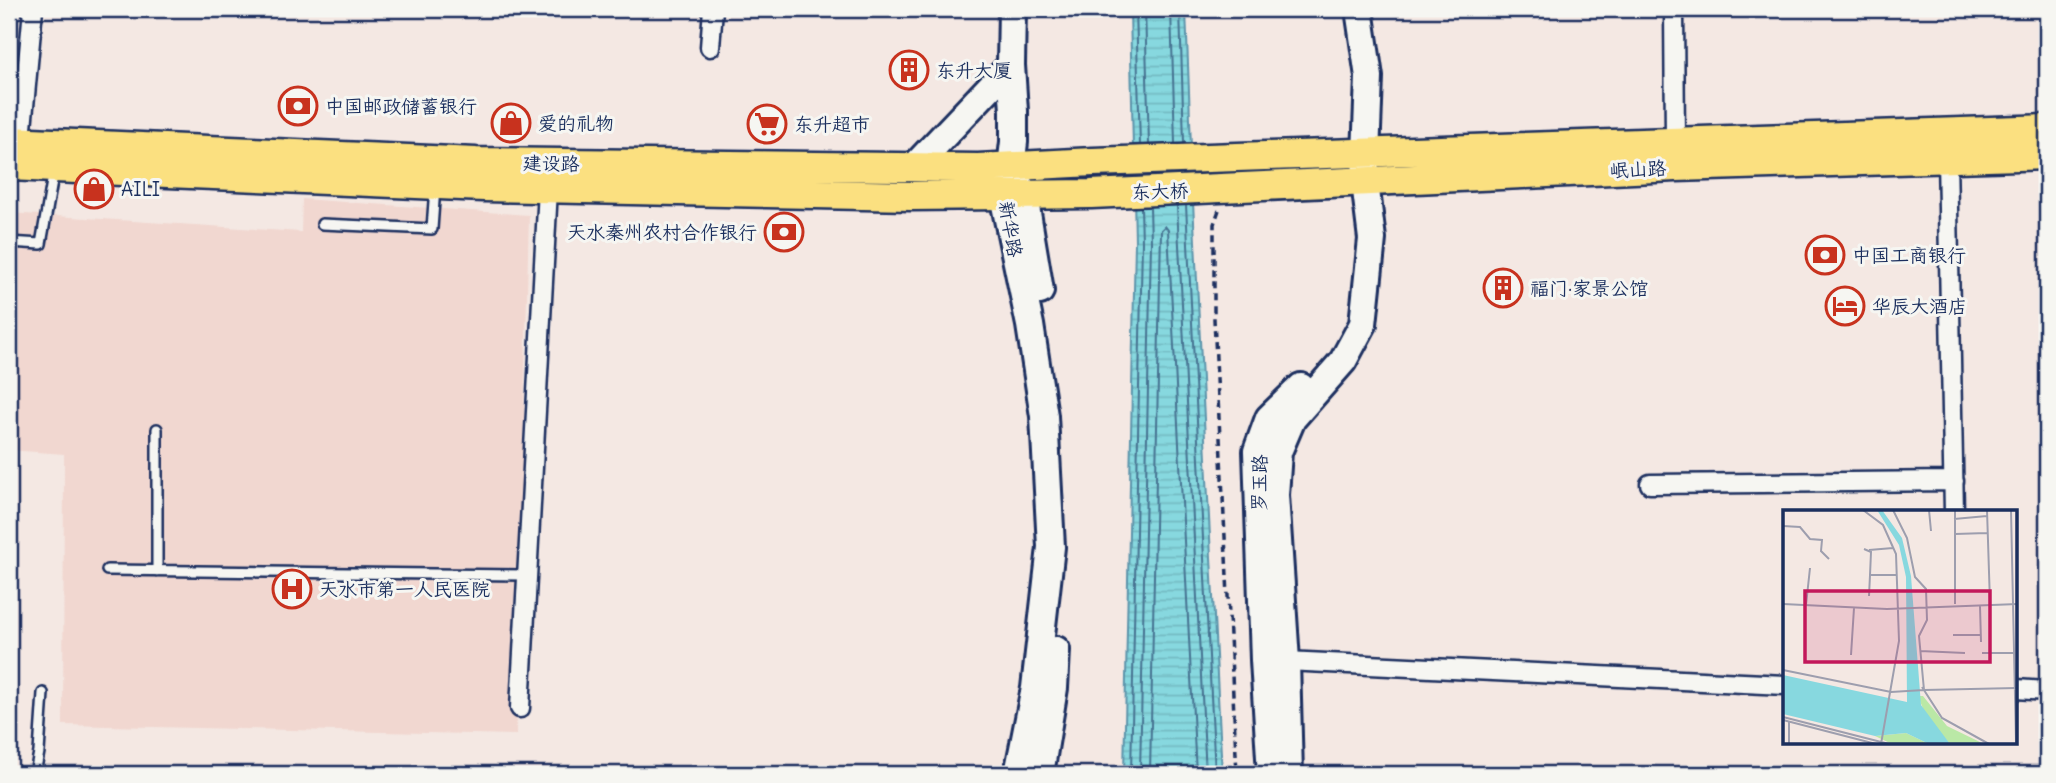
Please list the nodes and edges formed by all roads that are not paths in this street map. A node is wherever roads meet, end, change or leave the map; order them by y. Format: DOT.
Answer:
graph roads {
  1 [pos="33,9"];
  2 [pos="713,9"];
  3 [pos="1012,9"];
  4 [pos="1359,9"];
  5 [pos="1674,9"];
  6 [pos="710,47"];
  7 [pos="1011,65"];
  8 [pos="2047,129"];
  9 [pos="1675,142"];
  10 [pos="1365,152"];
  11 [pos="14,154"];
  12 [pos="2047,155"];
  13 [pos="1226,158"];
  14 [pos="1947,158"];
  15 [pos="1093,162"];
  16 [pos="915,167"];
  17 [pos="1011,167"];
  18 [pos="54,168"];
  19 [pos="1365,182"];
  20 [pos="435,185"];
  21 [pos="1228,188"];
  22 [pos="548,189"];
  23 [pos="1091,194"];
  24 [pos="1013,195"];
  25 [pos="322,225"];
  26 [pos="9,242"];
  27 [pos="157,429"];
  28 [pos="1954,481"];
  29 [pos="1650,484"];
  30 [pos="1954,510"];
  31 [pos="107,570"];
  32 [pos="157,571"];
  33 [pos="527,575"];
  34 [pos="1286,661"];
  35 [pos="1783,685"];
  36 [pos="2018,690"];
  37 [pos="2047,691"];
  38 [pos="43,692"];
  39 [pos="520,708"];
  40 [pos="36,774"];
  41 [pos="1018,774"];
  42 [pos="1040,774"];
  43 [pos="1271,774"];
  44 [pos="1289,774"];
  1 -- 11 [label="street"];
  2 -- 6 [label="street"];
  3 -- 7 [label="main road"];
  4 -- 10 [label="main road, 罗玉路"];
  5 -- 9 [label="street"];
  7 -- 16 [label="main road"];
  7 -- 17 [label="main road, 新华路"];
  8 -- 9 [label="main road, 岷山路"];
  9 -- 10 [label="main road, 岷山路"];
  10 -- 13 [label="main road, 岷山路"];
  10 -- 19 [label="main road, 罗玉路"];
  11 -- 16 [label="main road, 建设路"];
  11 -- 18 [label="main road, 建设路"];
  12 -- 14 [label="main road, 岷山路"];
  13 -- 15 [label="main road, 东大桥"];
  14 -- 19 [label="main road, 岷山路"];
  14 -- 28 [label="street"];
  15 -- 17 [label="main road, 建设路"];
  16 -- 17 [label="main road, 建设路"];
  17 -- 24 [label="main road, 新华路"];
  18 -- 20 [label="main road, 建设路"];
  18 -- 26 [label="lane"];
  19 -- 21 [label="main road, 岷山路"];
  19 -- 34 [label="main road, 罗玉路"];
  19 -- 43 [label="main road, 罗玉路"];
  20 -- 22 [label="main road, 建设路"];
  20 -- 25 [label="lane"];
  21 -- 23 [label="main road, 东大桥"];
  22 -- 24 [label="main road, 建设路"];
  22 -- 33 [label="street"];
  23 -- 24 [label="main road, 建设路"];
  24 -- 41 [label="main road, 新华路"];
  24 -- 42 [label="main road, 新华路"];
  27 -- 32 [label="lane"];
  28 -- 29 [label="street"];
  28 -- 30 [label="street"];
  31 -- 32 [label="lane"];
  32 -- 33 [label="lane"];
  33 -- 39 [label="street"];
  34 -- 35 [label="street"];
  34 -- 44 [label="main road, 罗玉路"];
  36 -- 37 [label="street"];
  38 -- 40 [label="lane"];
}
